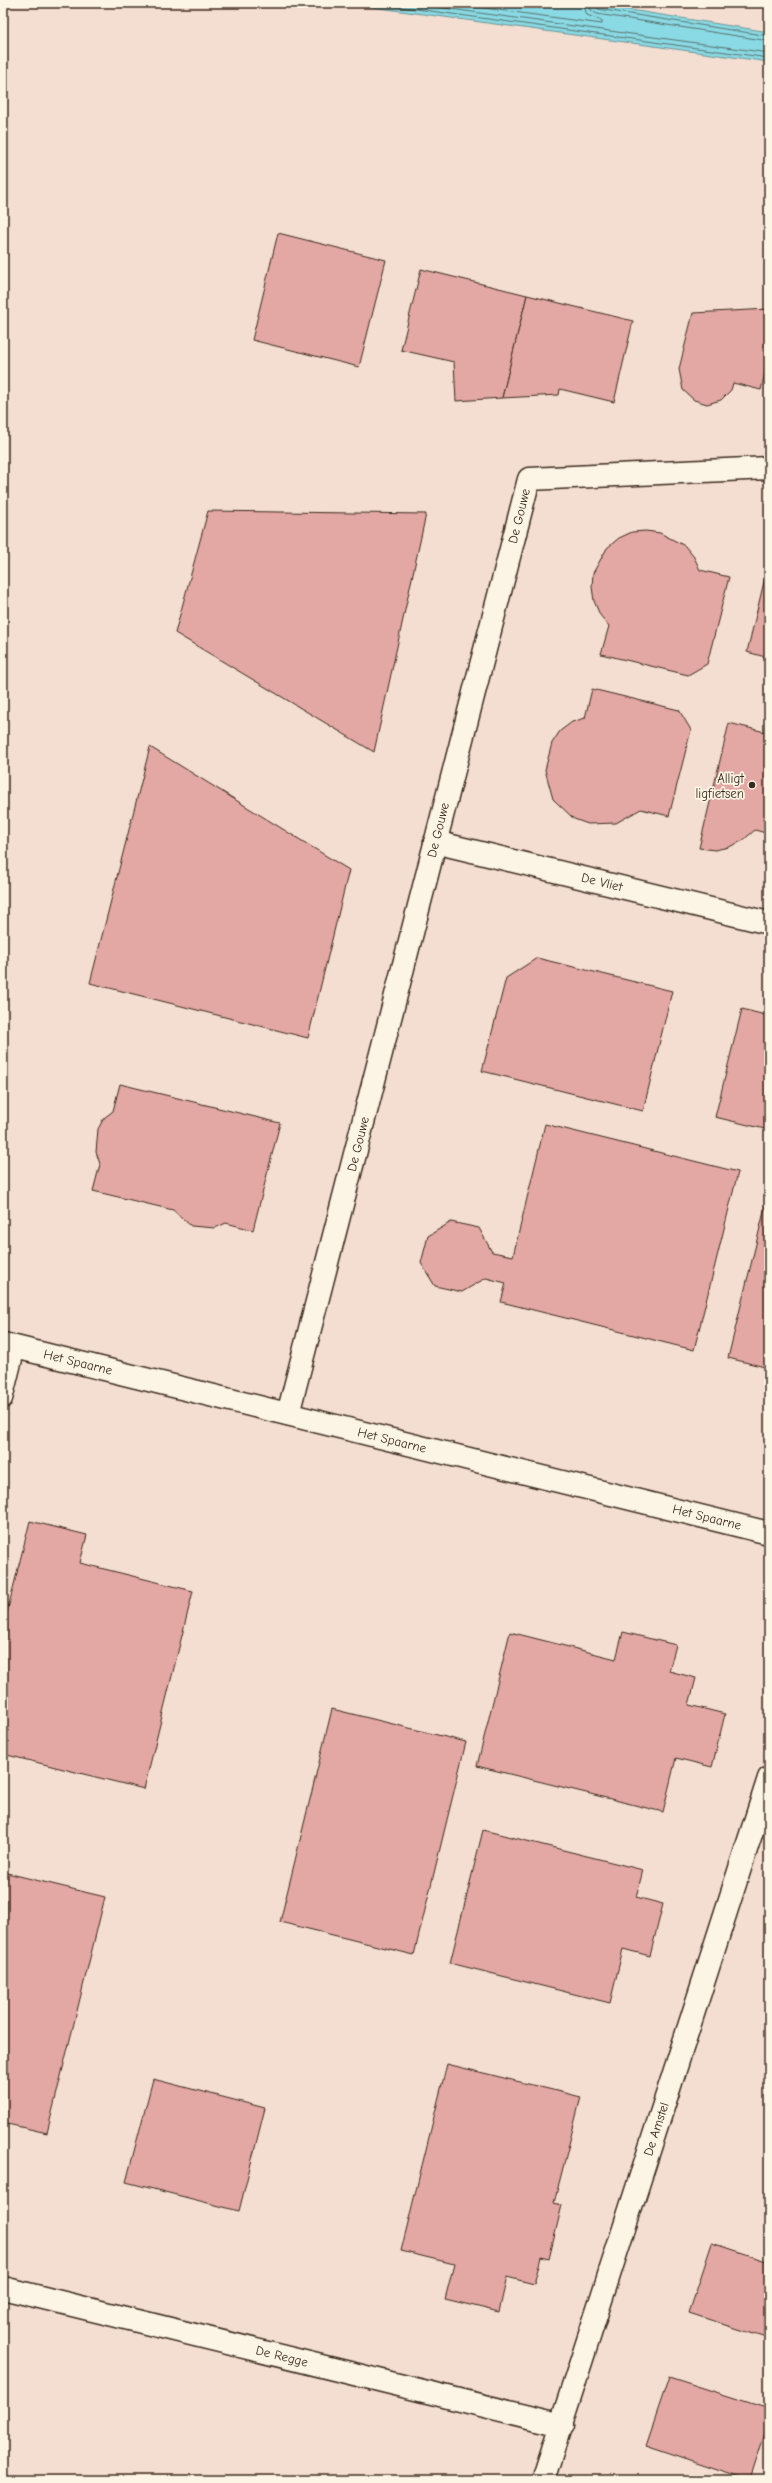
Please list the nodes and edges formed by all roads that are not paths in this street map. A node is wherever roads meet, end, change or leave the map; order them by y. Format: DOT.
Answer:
graph roads {
  1 [pos="769,468"];
  2 [pos="435,842"];
  3 [pos="769,923"];
  4 [pos="9,1346"];
  5 [pos="3,1399"];
  6 [pos="288,1414"];
  7 [pos="769,1533"];
  8 [pos="769,1778"];
  9 [pos="3,2288"];
  10 [pos="562,2425"];
  11 [pos="544,2480"];
  1 -- 2 [label="street, De Gouwe"];
  2 -- 3 [label="street, De Vliet"];
  2 -- 6 [label="street, De Gouwe"];
  4 -- 5 [label="lane, Het Spaarne"];
  4 -- 6 [label="street, Het Spaarne"];
  6 -- 7 [label="street, Het Spaarne"];
  8 -- 10 [label="street, De Amstel"];
  9 -- 10 [label="street, De Regge"];
  10 -- 11 [label="street, De Amstel"];
}
